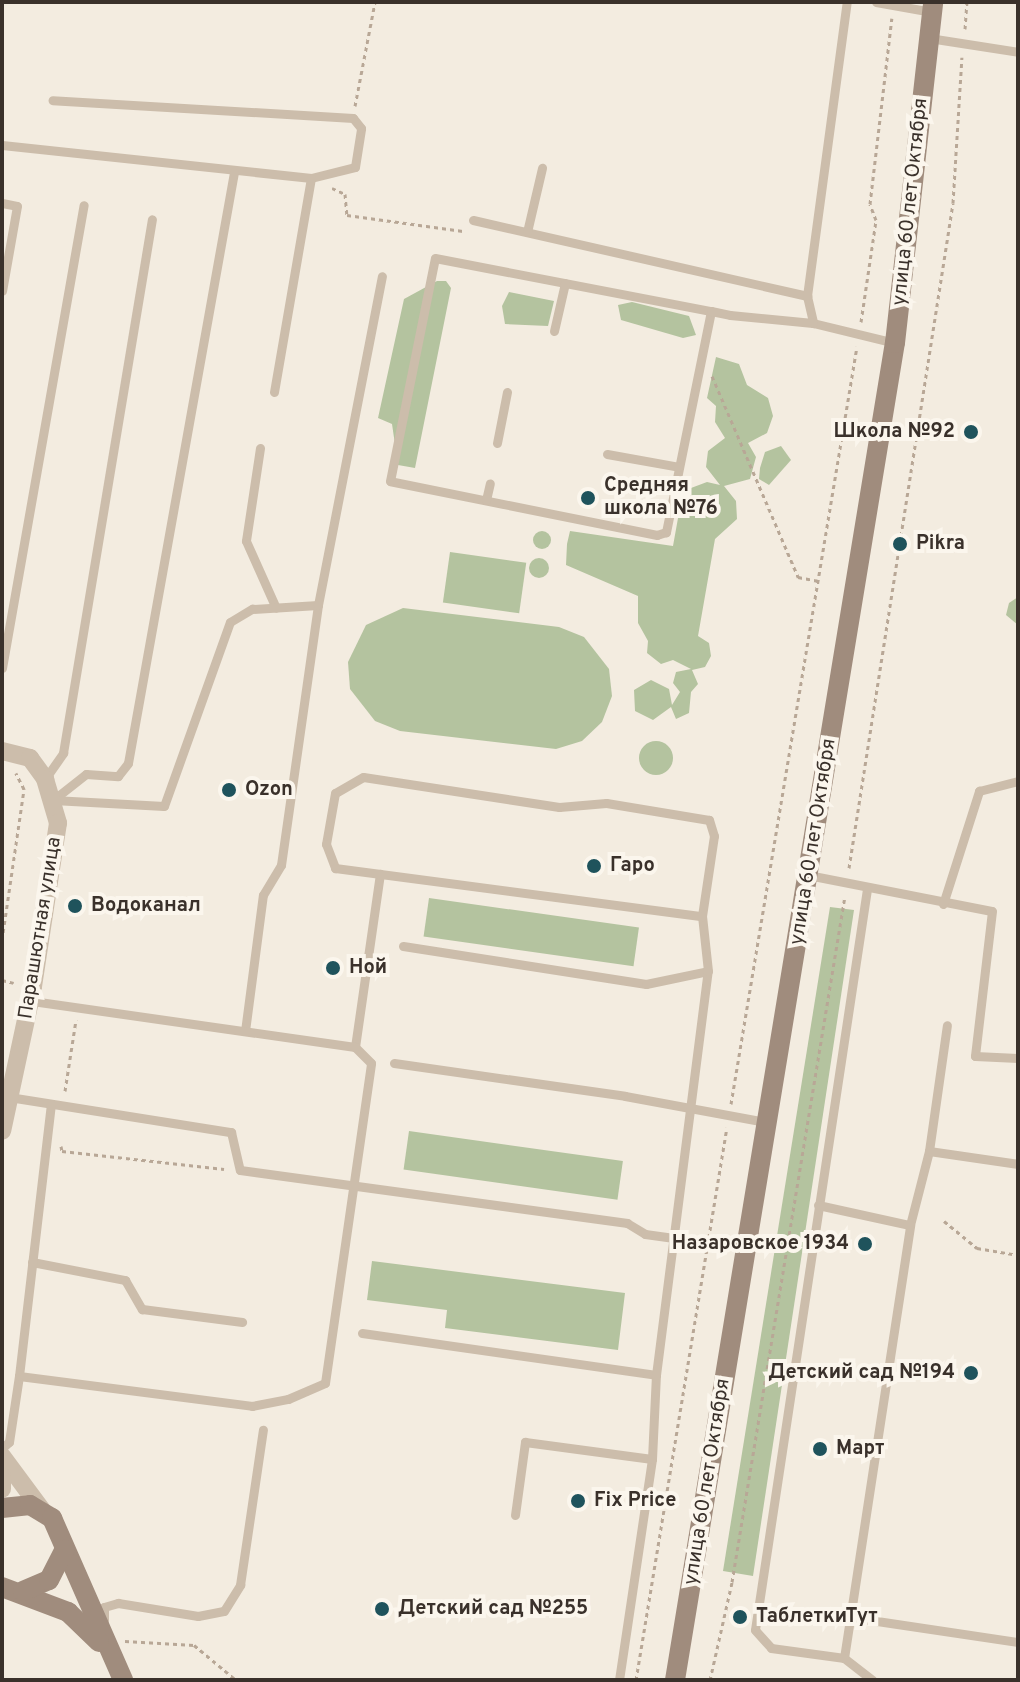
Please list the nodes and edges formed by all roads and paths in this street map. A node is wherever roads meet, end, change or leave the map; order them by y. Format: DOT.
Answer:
graph roads {
  1 [pos="375,2"];
  2 [pos="847,2"];
  3 [pos="876,2"];
  4 [pos="967,2"];
  5 [pos="932,7"];
  6 [pos="929,38"];
  7 [pos="963,44"];
  8 [pos="1018,52"];
  9 [pos="53,100"];
  10 [pos="353,118"];
  11 [pos="2,145"];
  12 [pos="542,168"];
  13 [pos="234,172"];
  14 [pos="311,178"];
  15 [pos="2,203"];
  16 [pos="84,205"];
  17 [pos="152,219"];
  18 [pos="473,220"];
  19 [pos="468,232"];
  20 [pos="527,232"];
  21 [pos="382,276"];
  22 [pos="565,283"];
  23 [pos="2,291"];
  24 [pos="807,296"];
  25 [pos="711,311"];
  26 [pos="813,323"];
  27 [pos="554,331"];
  28 [pos="895,343"];
  29 [pos="703,354"];
  30 [pos="274,392"];
  31 [pos="507,392"];
  32 [pos="497,443"];
  33 [pos="260,448"];
  34 [pos="607,454"];
  35 [pos="679,467"];
  36 [pos="490,483"];
  37 [pos="486,500"];
  38 [pos="819,581"];
  39 [pos="318,605"];
  40 [pos="276,608"];
  41 [pos="810,639"];
  42 [pos="2,668"];
  43 [pos="7,758"];
  44 [pos="45,779"];
  45 [pos="1018,781"];
  46 [pos="53,800"];
  47 [pos="380,874"];
  48 [pos="808,875"];
  49 [pos="847,883"];
  50 [pos="867,889"];
  51 [pos="943,904"];
  52 [pos="702,916"];
  53 [pos="2,940"];
  54 [pos="403,946"];
  55 [pos="708,971"];
  56 [pos="2,980"];
  57 [pos="20,984"];
  58 [pos="30,1001"];
  59 [pos="78,1011"];
  60 [pos="947,1025"];
  61 [pos="245,1031"];
  62 [pos="355,1047"];
  63 [pos="1018,1058"];
  64 [pos="394,1063"];
  65 [pos="9,1097"];
  66 [pos="57,1106"];
  67 [pos="693,1110"];
  68 [pos="729,1116"];
  69 [pos="768,1122"];
  70 [pos="2,1131"];
  71 [pos="929,1151"];
  72 [pos="1018,1164"];
  73 [pos="240,1170"];
  74 [pos="353,1187"];
  75 [pos="818,1205"];
  76 [pos="944,1221"];
  77 [pos="910,1225"];
  78 [pos="674,1238"];
  79 [pos="1018,1255"];
  80 [pos="32,1262"];
  81 [pos="242,1322"];
  82 [pos="362,1333"];
  83 [pos="656,1375"];
  84 [pos="19,1376"];
  85 [pos="263,1430"];
  86 [pos="2,1448"];
  87 [pos="2,1456"];
  88 [pos="652,1459"];
  89 [pos="2,1476"];
  90 [pos="2,1489"];
  91 [pos="2,1508"];
  92 [pos="42,1510"];
  93 [pos="515,1515"];
  94 [pos="64,1550"];
  95 [pos="12,1589"];
  96 [pos="850,1617"];
  97 [pos="1018,1642"];
  98 [pos="111,1644"];
  99 [pos="844,1658"];
  100 [pos="123,1680"];
  101 [pos="236,1680"];
  102 [pos="619,1680"];
  103 [pos="636,1680"];
  104 [pos="675,1680"];
  105 [pos="710,1680"];
  106 [pos="872,1680"];
  1 -- 10 [label="path"];
  2 -- 24 [label="lane"];
  3 -- 5 [label="lane"];
  4 -- 7 [label="path"];
  5 -- 6 [label="main road, улица 60 лет Октября"];
  6 -- 7 [label="lane"];
  6 -- 28 [label="main road, улица 60 лет Октября"];
  7 -- 8 [label="lane"];
  7 -- 49 [label="path"];
  9 -- 10 [label="lane"];
  10 -- 14 [label="lane"];
  11 -- 13 [label="lane"];
  12 -- 20 [label="lane"];
  13 -- 14 [label="lane"];
  13 -- 46 [label="lane"];
  14 -- 19 [label="path"];
  14 -- 30 [label="lane"];
  15 -- 23 [label="lane"];
  16 -- 42 [label="lane"];
  17 -- 44 [label="lane"];
  18 -- 20 [label="lane"];
  20 -- 24 [label="lane"];
  21 -- 39 [label="lane"];
  22 -- 25 [label="lane"];
  22 -- 27 [label="lane"];
  22 -- 37 [label="lane"];
  24 -- 26 [label="lane"];
  25 -- 26 [label="lane"];
  25 -- 29 [label="lane"];
  26 -- 28 [label="lane"];
  28 -- 48 [label="main road, улица 60 лет Октября"];
  29 -- 35 [label="lane"];
  29 -- 38 [label="path"];
  31 -- 32 [label="lane"];
  33 -- 40 [label="lane"];
  34 -- 35 [label="lane"];
  35 -- 37 [label="lane"];
  36 -- 37 [label="lane"];
  39 -- 40 [label="lane"];
  39 -- 61 [label="lane"];
  40 -- 46 [label="lane"];
  41 -- 68 [label="path"];
  43 -- 44 [label="street, Парашютная улица"];
  43 -- 53 [label="path"];
  44 -- 46 [label="street, Парашютная улица"];
  45 -- 51 [label="lane"];
  46 -- 58 [label="street, Парашютная улица"];
  47 -- 52 [label="lane"];
  47 -- 52 [label="lane"];
  47 -- 62 [label="lane"];
  48 -- 49 [label="lane"];
  48 -- 69 [label="main road, улица 60 лет Октября"];
  49 -- 50 [label="lane"];
  49 -- 105 [label="path"];
  50 -- 51 [label="lane"];
  50 -- 75 [label="lane"];
  51 -- 63 [label="lane"];
  52 -- 55 [label="lane"];
  54 -- 55 [label="lane"];
  55 -- 67 [label="lane"];
  56 -- 57 [label="path"];
  58 -- 59 [label="lane"];
  58 -- 65 [label="street, Парашютная улица"];
  59 -- 61 [label="lane"];
  59 -- 66 [label="path"];
  60 -- 71 [label="lane"];
  61 -- 62 [label="lane"];
  62 -- 74 [label="lane"];
  64 -- 67 [label="lane"];
  65 -- 66 [label="lane"];
  65 -- 70 [label="street, Парашютная улица"];
  66 -- 73 [label="lane"];
  66 -- 73 [label="path"];
  66 -- 80 [label="lane"];
  67 -- 68 [label="lane"];
  67 -- 78 [label="lane"];
  68 -- 69 [label="lane"];
  68 -- 103 [label="path"];
  69 -- 104 [label="main road, улица 60 лет Октября"];
  71 -- 72 [label="lane"];
  71 -- 77 [label="lane"];
  73 -- 74 [label="lane"];
  74 -- 78 [label="lane"];
  74 -- 84 [label="lane"];
  75 -- 77 [label="lane"];
  75 -- 99 [label="lane"];
  76 -- 79 [label="path"];
  77 -- 96 [label="lane"];
  78 -- 83 [label="lane"];
  80 -- 81 [label="lane"];
  80 -- 84 [label="lane"];
  82 -- 83 [label="lane"];
  83 -- 88 [label="lane"];
  84 -- 86 [label="lane"];
  85 -- 98 [label="lane"];
  87 -- 92 [label="street"];
  88 -- 93 [label="lane"];
  88 -- 102 [label="lane"];
  89 -- 90 [label="street"];
  91 -- 92 [label="main road"];
  92 -- 94 [label="main road"];
  94 -- 95 [label="main road"];
  94 -- 98 [label="main road"];
  95 -- 98 [label="main road"];
  96 -- 97 [label="lane"];
  96 -- 99 [label="lane"];
  98 -- 100 [label="main road"];
  98 -- 101 [label="path"];
  99 -- 106 [label="lane"];
}
